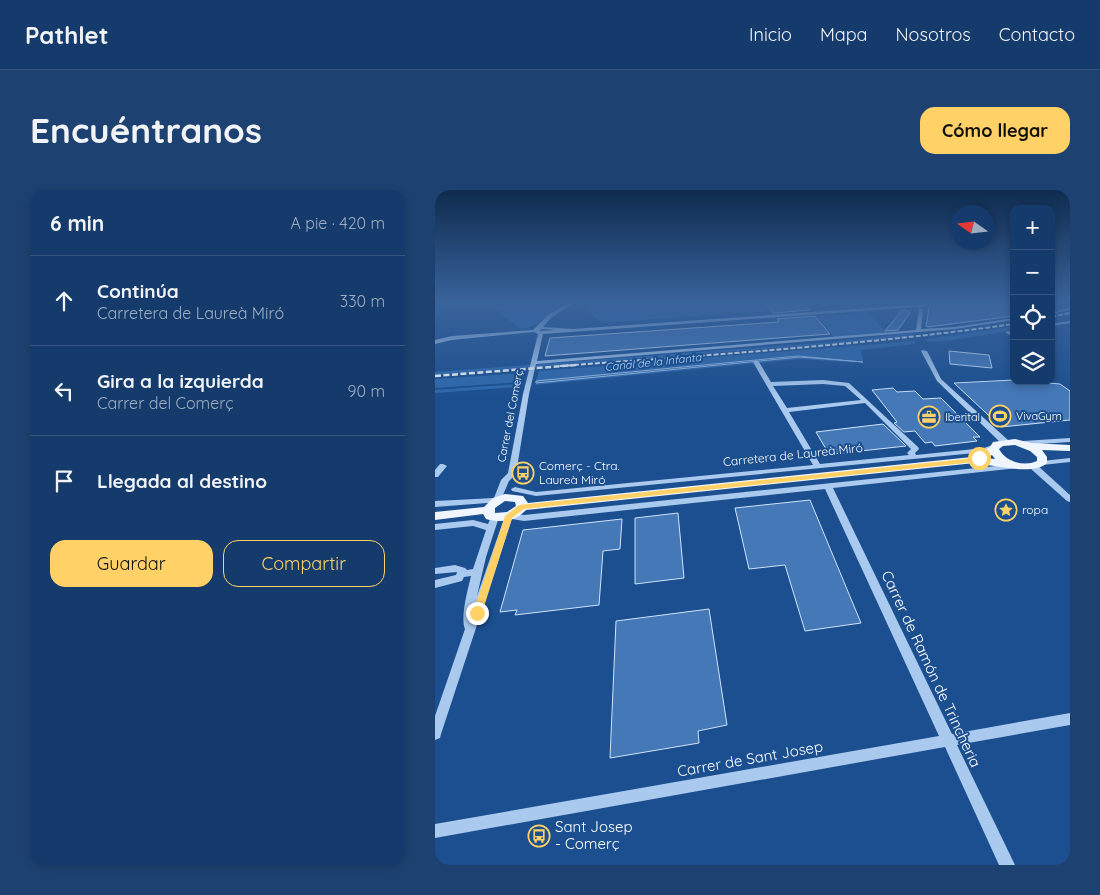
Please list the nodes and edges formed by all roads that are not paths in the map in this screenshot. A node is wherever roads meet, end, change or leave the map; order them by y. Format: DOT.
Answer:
graph roads {
  1 [pos="497,334"];
  2 [pos="542,334"];
  3 [pos="888,334"];
  4 [pos="435,337"];
  5 [pos="451,338"];
  6 [pos="435,342"];
  7 [pos="924,351"];
  8 [pos="534,362"];
  9 [pos="756,362"];
  10 [pos="769,384"];
  11 [pos="866,401"];
  12 [pos="785,410"];
  13 [pos="1070,440"];
  14 [pos="1005,442"];
  15 [pos="1025,445"];
  16 [pos="994,448"];
  17 [pos="1067,449"];
  18 [pos="914,457"];
  19 [pos="975,460"];
  20 [pos="1070,460"];
  21 [pos="1039,463"];
  22 [pos="1015,465"];
  23 [pos="443,466"];
  24 [pos="818,466"];
  25 [pos="512,474"];
  26 [pos="435,475"];
  27 [pos="828,486"];
  28 [pos="595,488"];
  29 [pos="1070,499"];
  30 [pos="576,501"];
  31 [pos="519,503"];
  32 [pos="435,504"];
  33 [pos="493,508"];
  34 [pos="435,516"];
  35 [pos="507,522"];
  36 [pos="435,527"];
  37 [pos="435,571"];
  38 [pos="477,572"];
  39 [pos="461,574"];
  40 [pos="435,584"];
  41 [pos="469,629"];
  42 [pos="1070,719"];
  43 [pos="435,734"];
  44 [pos="947,739"];
  45 [pos="435,831"];
  46 [pos="1007,865"];
  1 -- 5 [label="street"];
  2 -- 8 [label="street, Carrer del Comerç"];
  3 -- 8 [label="street"];
  4 -- 5 [label="street"];
  5 -- 6 [label="street"];
  7 -- 14 [label="street"];
  8 -- 25 [label="street, Carrer del Comerç"];
  9 -- 10 [label="street"];
  10 -- 11 [label="street"];
  10 -- 12 [label="street"];
  11 -- 12 [label="street"];
  11 -- 18 [label="street"];
  12 -- 24 [label="street"];
  13 -- 15 [label="street"];
  14 -- 15 [label="main road"];
  14 -- 16 [label="main road"];
  15 -- 17 [label="main road"];
  15 -- 21 [label="main road"];
  16 -- 18 [label="street, Carretera de Laureà Miró"];
  16 -- 19 [label="main road, Carretera de Laureà Miró"];
  16 -- 22 [label="main road"];
  17 -- 21 [label="main road"];
  18 -- 24 [label="street, Carretera de Laureà Miró"];
  19 -- 22 [label="main road, Carretera de Laureà Miró"];
  19 -- 30 [label="main road, Carretera de Laureà Miró"];
  20 -- 21 [label="street"];
  21 -- 22 [label="main road, Carretera de Laureà Miró"];
  21 -- 29 [label="street"];
  22 -- 27 [label="street"];
  23 -- 26 [label="street"];
  24 -- 28 [label="street, Carretera de Laureà Miró"];
  25 -- 31 [label="street, Carrer del Comerç"];
  25 -- 33 [label="street, Carrer del Comerç"];
  27 -- 31 [label="street"];
  27 -- 44 [label="street, Carrer de Ramón de Trincheria"];
  28 -- 30 [label="street, Carretera de Laureà Miró"];
  28 -- 31 [label="street, Carretera de Laureà Miró"];
  30 -- 31 [label="main road, Carretera de Laureà Miró"];
  31 -- 33 [label="main road"];
  31 -- 35 [label="main road"];
  32 -- 33 [label="street"];
  33 -- 34 [label="main road"];
  33 -- 35 [label="main road"];
  33 -- 36 [label="street"];
  33 -- 38 [label="street, Carrer del Comerç"];
  35 -- 41 [label="street, Carrer del Comerç"];
  37 -- 39 [label="street"];
  38 -- 39 [label="street"];
  38 -- 41 [label="street, Carrer del Comerç"];
  39 -- 40 [label="street"];
  41 -- 43 [label="street, Carrer del Comerç"];
  42 -- 44 [label="street, Carrer de Sant Josep"];
  44 -- 45 [label="street, Carrer de Sant Josep"];
  44 -- 46 [label="street, Carrer de Ramón de Trincheria"];
}
